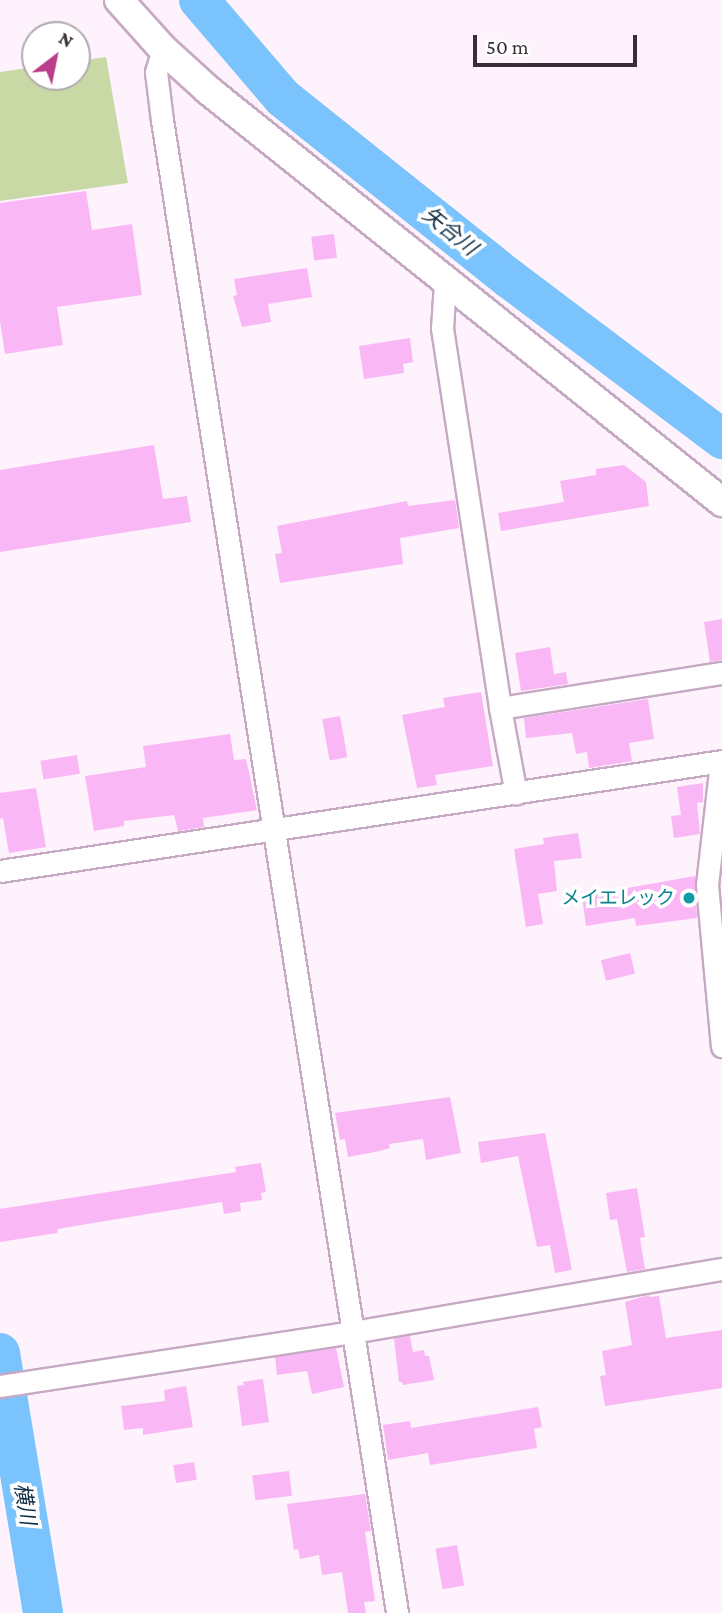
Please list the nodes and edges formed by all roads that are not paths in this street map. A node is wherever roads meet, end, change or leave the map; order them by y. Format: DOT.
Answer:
graph roads {
  1 [pos="119,0"];
  2 [pos="163,49"];
  3 [pos="445,282"];
  4 [pos="722,502"];
  5 [pos="722,673"];
  6 [pos="500,708"];
  7 [pos="722,761"];
  8 [pos="516,794"];
  9 [pos="275,831"];
  10 [pos="0,871"];
  11 [pos="722,1046"];
  12 [pos="722,1269"];
  13 [pos="353,1332"];
  14 [pos="6,1385"];
  15 [pos="397,1613"];
  1 -- 2 [label="street"];
  2 -- 3 [label="street"];
  2 -- 9 [label="street"];
  3 -- 4 [label="street"];
  3 -- 6 [label="street"];
  5 -- 6 [label="street"];
  6 -- 8 [label="street"];
  7 -- 8 [label="street"];
  7 -- 11 [label="street"];
  8 -- 9 [label="street"];
  9 -- 10 [label="street"];
  9 -- 13 [label="street"];
  12 -- 13 [label="street"];
  13 -- 14 [label="street"];
  13 -- 15 [label="street"];
}
